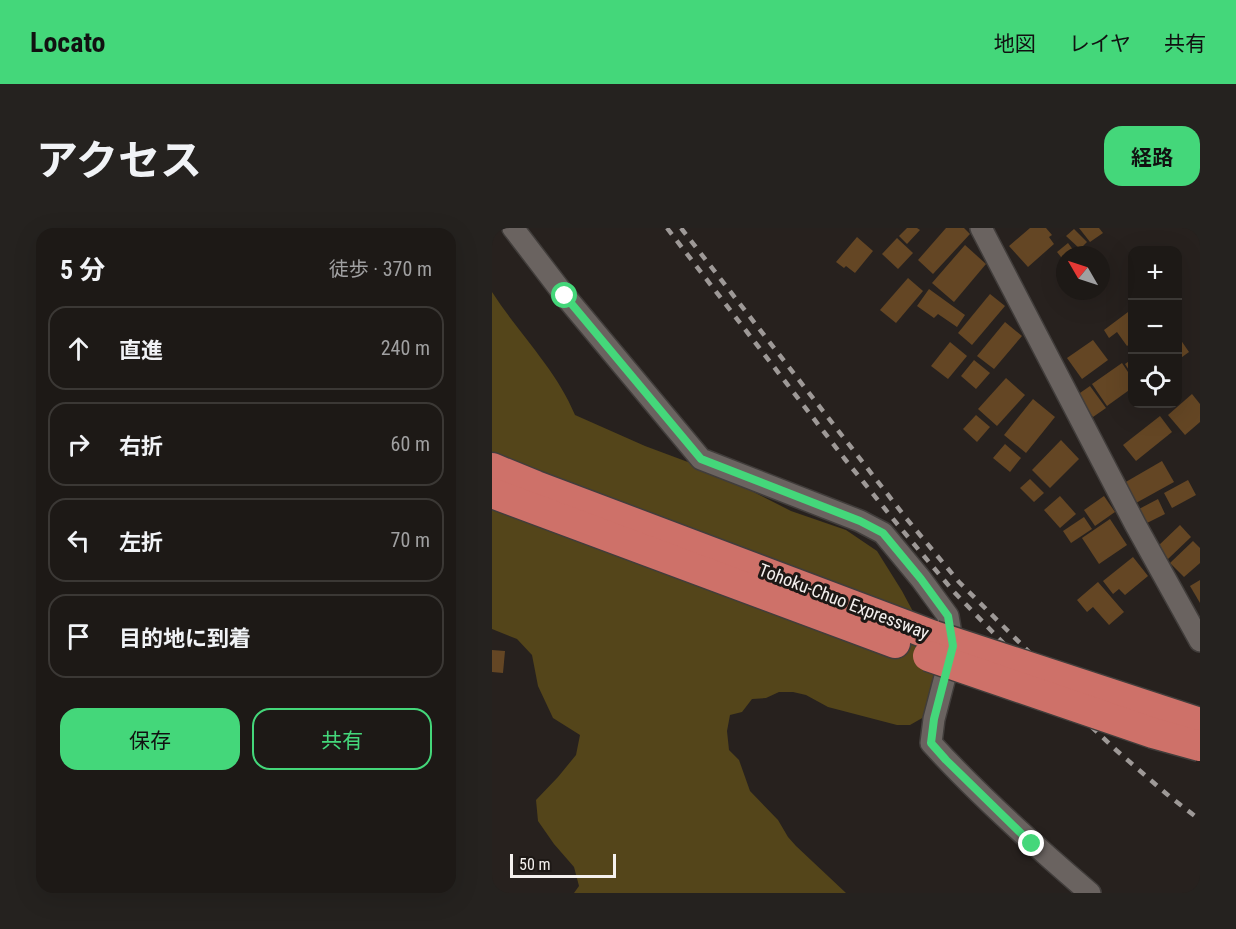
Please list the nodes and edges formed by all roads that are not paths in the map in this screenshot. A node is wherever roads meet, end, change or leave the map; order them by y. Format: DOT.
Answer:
graph roads {
  1 [pos="513,228"];
  2 [pos="981,228"];
  3 [pos="492,468"];
  4 [pos="492,493"];
  5 [pos="1200,641"];
  6 [pos="931,646"];
  7 [pos="1200,723"];
  8 [pos="1200,746"];
  9 [pos="1090,893"];
  1 -- 9 [label="street"];
  2 -- 5 [label="street"];
  3 -- 6 [label="highway, Tohoku-Chuo Expressway"];
  4 -- 6 [label="highway, Tohoku-Chuo Expressway"];
  6 -- 7 [label="highway, Tohoku-Chuo Expressway, bridge"];
  6 -- 8 [label="highway, Tohoku-Chuo Expressway, bridge"];
}
